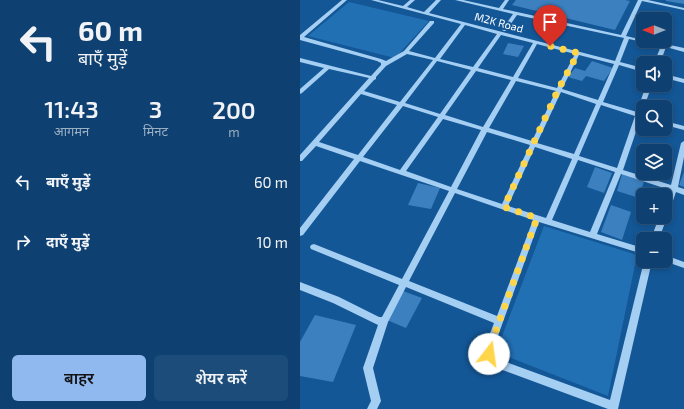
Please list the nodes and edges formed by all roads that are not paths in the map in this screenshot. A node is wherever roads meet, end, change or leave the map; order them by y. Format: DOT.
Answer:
graph roads {
  1 [pos="342,0"];
  2 [pos="373,0"];
  3 [pos="413,0"];
  4 [pos="439,0"];
  5 [pos="457,0"];
  6 [pos="507,0"];
  7 [pos="641,0"];
  8 [pos="404,8"];
  9 [pos="500,9"];
  10 [pos="684,9"];
  11 [pos="516,13"];
  12 [pos="425,14"];
  13 [pos="432,22"];
  14 [pos="464,24"];
  15 [pos="300,28"];
  16 [pos="309,30"];
  17 [pos="502,31"];
  18 [pos="625,36"];
  19 [pos="300,38"];
  20 [pos="636,39"];
  21 [pos="536,42"];
  22 [pos="672,48"];
  23 [pos="684,50"];
  24 [pos="406,52"];
  25 [pos="578,53"];
  26 [pos="436,59"];
  27 [pos="300,60"];
  28 [pos="617,63"];
  29 [pos="384,65"];
  30 [pos="327,68"];
  31 [pos="636,68"];
  32 [pos="474,69"];
  33 [pos="374,78"];
  34 [pos="672,78"];
  35 [pos="513,79"];
  36 [pos="684,81"];
  37 [pos="558,90"];
  38 [pos="300,92"];
  39 [pos="361,92"];
  40 [pos="599,102"];
  41 [pos="401,104"];
  42 [pos="636,113"];
  43 [pos="443,116"];
  44 [pos="672,124"];
  45 [pos="636,128"];
  46 [pos="684,128"];
  47 [pos="485,129"];
  48 [pos="315,143"];
  49 [pos="684,143"];
  50 [pos="534,144"];
  51 [pos="358,157"];
  52 [pos="576,157"];
  53 [pos="300,159"];
  54 [pos="620,171"];
  55 [pos="402,172"];
  56 [pos="674,188"];
  57 [pos="452,189"];
  58 [pos="684,192"];
  59 [pos="672,193"];
  60 [pos="504,207"];
  61 [pos="537,218"];
  62 [pos="548,222"];
  63 [pos="300,233"];
  64 [pos="592,236"];
  65 [pos="314,247"];
  66 [pos="636,249"];
  67 [pos="672,261"];
  68 [pos="684,265"];
  69 [pos="646,268"];
  70 [pos="405,283"];
  71 [pos="300,286"];
  72 [pos="384,321"];
  73 [pos="499,321"];
  74 [pos="613,407"];
  75 [pos="372,409"];
  1 -- 16 [label="street"];
  2 -- 8 [label="street, M2K Road"];
  3 -- 8 [label="street"];
  4 -- 12 [label="street"];
  5 -- 9 [label="street"];
  6 -- 9 [label="street"];
  7 -- 10 [label="street"];
  7 -- 18 [label="street"];
  8 -- 12 [label="street, M2K Road"];
  9 -- 11 [label="street"];
  11 -- 17 [label="street"];
  11 -- 18 [label="street"];
  12 -- 14 [label="street, M2K Road"];
  13 -- 24 [label="street"];
  14 -- 17 [label="street, M2K Road"];
  14 -- 26 [label="street"];
  15 -- 16 [label="street"];
  16 -- 19 [label="street"];
  17 -- 21 [label="street, M2K Road"];
  17 -- 32 [label="street"];
  18 -- 20 [label="street"];
  18 -- 28 [label="street"];
  19 -- 29 [label="street"];
  21 -- 25 [label="street, M2K Road"];
  21 -- 35 [label="street"];
  22 -- 23 [label="street"];
  24 -- 26 [label="street"];
  24 -- 29 [label="street"];
  25 -- 28 [label="street, M2K Road"];
  25 -- 37 [label="street"];
  26 -- 32 [label="street"];
  26 -- 41 [label="street"];
  27 -- 30 [label="street"];
  28 -- 31 [label="street, M2K Road"];
  28 -- 40 [label="street"];
  29 -- 33 [label="street"];
  30 -- 33 [label="street"];
  30 -- 38 [label="street"];
  32 -- 35 [label="street"];
  32 -- 43 [label="street"];
  33 -- 39 [label="street"];
  34 -- 36 [label="street"];
  35 -- 37 [label="street"];
  35 -- 47 [label="street"];
  37 -- 40 [label="street"];
  37 -- 50 [label="street"];
  39 -- 41 [label="street"];
  39 -- 48 [label="street"];
  40 -- 42 [label="street"];
  40 -- 52 [label="street"];
  41 -- 43 [label="street"];
  41 -- 51 [label="street"];
  43 -- 47 [label="street"];
  43 -- 55 [label="street"];
  44 -- 46 [label="street"];
  45 -- 54 [label="street"];
  47 -- 50 [label="street"];
  47 -- 57 [label="street"];
  48 -- 51 [label="street"];
  48 -- 53 [label="street"];
  49 -- 56 [label="street"];
  50 -- 52 [label="street"];
  50 -- 60 [label="street"];
  51 -- 55 [label="street"];
  51 -- 63 [label="street"];
  52 -- 54 [label="street"];
  52 -- 62 [label="street"];
  54 -- 56 [label="street"];
  54 -- 64 [label="street"];
  55 -- 57 [label="street"];
  56 -- 58 [label="street"];
  56 -- 59 [label="street"];
  57 -- 60 [label="street"];
  57 -- 70 [label="street"];
  60 -- 61 [label="street"];
  61 -- 62 [label="street"];
  61 -- 73 [label="street"];
  62 -- 64 [label="street"];
  64 -- 66 [label="street"];
  65 -- 70 [label="street"];
  67 -- 68 [label="street"];
  69 -- 74 [label="street"];
  70 -- 72 [label="street"];
  70 -- 73 [label="street"];
  71 -- 72 [label="street"];
  72 -- 75 [label="street"];
  73 -- 74 [label="street"];
}
